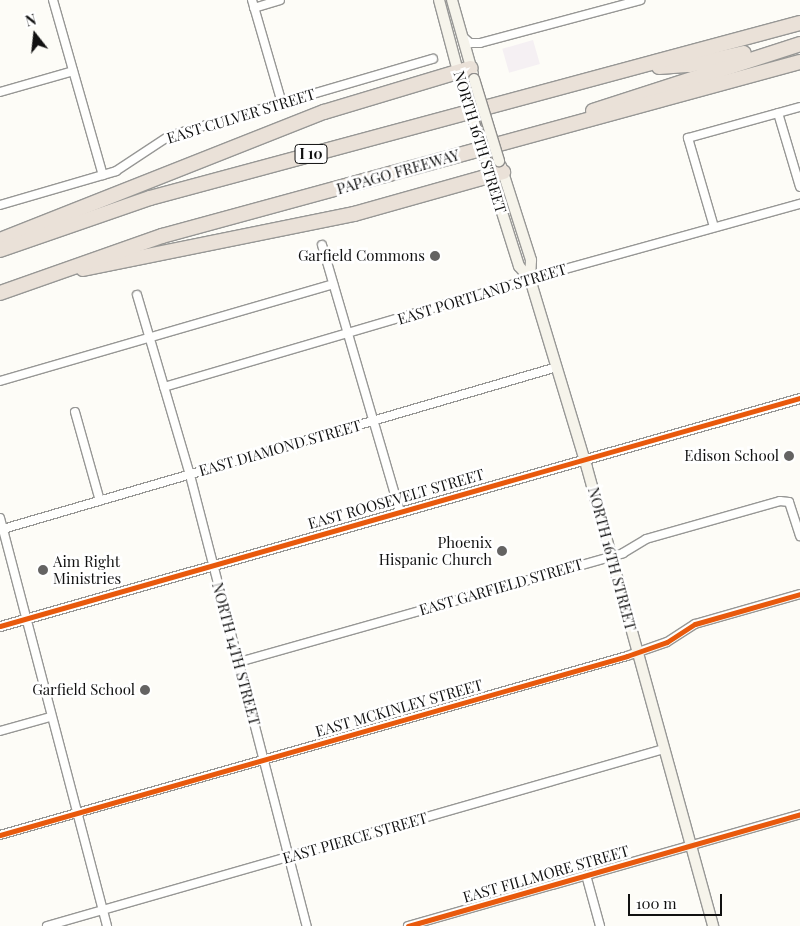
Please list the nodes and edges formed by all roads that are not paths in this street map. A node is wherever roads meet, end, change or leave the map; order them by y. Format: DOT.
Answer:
graph roads {
  1 [pos="53,0"];
  2 [pos="280,0"];
  3 [pos="439,0"];
  4 [pos="452,0"];
  5 [pos="640,0"];
  6 [pos="253,4"];
  7 [pos="800,16"];
  8 [pos="800,23"];
  9 [pos="763,32"];
  10 [pos="462,36"];
  11 [pos="800,38"];
  12 [pos="800,44"];
  13 [pos="433,59"];
  14 [pos="796,64"];
  15 [pos="626,69"];
  16 [pos="73,71"];
  17 [pos="466,76"];
  18 [pos="0,92"];
  19 [pos="282,103"];
  20 [pos="800,106"];
  21 [pos="778,113"];
  22 [pos="526,136"];
  23 [pos="495,169"];
  24 [pos="103,175"];
  25 [pos="800,187"];
  26 [pos="800,204"];
  27 [pos="0,205"];
  28 [pos="714,227"];
  29 [pos="0,240"];
  30 [pos="322,245"];
  31 [pos="0,250"];
  32 [pos="52,273"];
  33 [pos="530,279"];
  34 [pos="333,284"];
  35 [pos="0,293"];
  36 [pos="137,295"];
  37 [pos="348,334"];
  38 [pos="150,338"];
  39 [pos="557,368"];
  40 [pos="0,381"];
  41 [pos="164,388"];
  42 [pos="800,398"];
  43 [pos="75,412"];
  44 [pos="373,421"];
  45 [pos="584,458"];
  46 [pos="190,475"];
  47 [pos="100,501"];
  48 [pos="400,512"];
  49 [pos="0,518"];
  50 [pos="2,531"];
  51 [pos="800,536"];
  52 [pos="611,556"];
  53 [pos="214,564"];
  54 [pos="800,594"];
  55 [pos="26,618"];
  56 [pos="0,626"];
  57 [pos="637,652"];
  58 [pos="239,662"];
  59 [pos="50,717"];
  60 [pos="0,731"];
  61 [pos="664,749"];
  62 [pos="264,760"];
  63 [pos="76,813"];
  64 [pos="800,814"];
  65 [pos="0,835"];
  66 [pos="691,847"];
  67 [pos="289,857"];
  68 [pos="586,875"];
  69 [pos="102,910"];
  70 [pos="47,926"];
  71 [pos="107,926"];
  72 [pos="307,926"];
  73 [pos="408,926"];
  74 [pos="600,926"];
  75 [pos="713,926"];
  1 -- 16 [label="street"];
  2 -- 6 [label="street"];
  3 -- 17 [label="main road, NORTH 16TH STREET"];
  4 -- 10 [label="main road, NORTH 16TH STREET"];
  5 -- 10 [label="street"];
  6 -- 19 [label="street"];
  7 -- 9 [label="highway"];
  8 -- 9 [label="highway, I 10"];
  9 -- 15 [label="highway, I 10"];
  10 -- 17 [label="main road, NORTH 16TH STREET"];
  11 -- 15 [label="highway"];
  12 -- 22 [label="highway"];
  13 -- 19 [label="street, EAST CULVER STREET"];
  14 -- 22 [label="highway, PAPAGO FREEWAY"];
  15 -- 31 [label="highway, I 10"];
  16 -- 18 [label="street"];
  16 -- 24 [label="street"];
  17 -- 23 [label="main road, NORTH 16TH STREET, bridge"];
  17 -- 29 [label="highway"];
  19 -- 24 [label="street, EAST CULVER STREET"];
  20 -- 21 [label="street"];
  21 -- 25 [label="street"];
  21 -- 28 [label="street"];
  22 -- 32 [label="highway, PAPAGO FREEWAY"];
  23 -- 32 [label="highway"];
  23 -- 33 [label="main road, NORTH 16TH STREET"];
  24 -- 27 [label="street, EAST CULVER STREET"];
  26 -- 28 [label="street, EAST PORTLAND STREET"];
  28 -- 33 [label="street, EAST PORTLAND STREET"];
  30 -- 34 [label="street"];
  32 -- 35 [label="highway, PAPAGO FREEWAY"];
  33 -- 37 [label="street, EAST PORTLAND STREET"];
  33 -- 39 [label="main road, NORTH 16TH STREET"];
  34 -- 37 [label="street"];
  34 -- 38 [label="street"];
  36 -- 38 [label="street, NORTH 14TH STREET"];
  37 -- 41 [label="street, EAST PORTLAND STREET"];
  37 -- 44 [label="street"];
  38 -- 40 [label="street"];
  38 -- 41 [label="street, NORTH 14TH STREET"];
  39 -- 44 [label="street, EAST DIAMOND STREET"];
  39 -- 45 [label="main road, NORTH 16TH STREET"];
  41 -- 46 [label="street, NORTH 14TH STREET"];
  42 -- 45 [label="street, EAST ROOSEVELT STREET"];
  43 -- 47 [label="street"];
  44 -- 46 [label="street, EAST DIAMOND STREET"];
  44 -- 48 [label="street"];
  45 -- 48 [label="street, EAST ROOSEVELT STREET"];
  45 -- 52 [label="main road, NORTH 16TH STREET"];
  46 -- 47 [label="street, EAST DIAMOND STREET"];
  46 -- 53 [label="street, NORTH 14TH STREET"];
  47 -- 50 [label="street, EAST DIAMOND STREET"];
  48 -- 53 [label="street, EAST ROOSEVELT STREET"];
  49 -- 50 [label="street"];
  50 -- 55 [label="street"];
  51 -- 52 [label="street, EAST GARFIELD STREET"];
  52 -- 57 [label="main road, NORTH 16TH STREET"];
  52 -- 58 [label="street, EAST GARFIELD STREET"];
  53 -- 55 [label="street, EAST ROOSEVELT STREET"];
  53 -- 58 [label="street, NORTH 14TH STREET"];
  54 -- 57 [label="street, EAST MCKINLEY STREET"];
  55 -- 56 [label="street, EAST ROOSEVELT STREET"];
  55 -- 59 [label="street"];
  57 -- 61 [label="main road, NORTH 16TH STREET"];
  57 -- 62 [label="street, EAST MCKINLEY STREET"];
  58 -- 62 [label="street, NORTH 14TH STREET"];
  59 -- 60 [label="street"];
  59 -- 63 [label="street"];
  61 -- 66 [label="main road, NORTH 16TH STREET"];
  61 -- 67 [label="street, EAST PIERCE STREET"];
  62 -- 63 [label="street, EAST MCKINLEY STREET"];
  62 -- 67 [label="street, NORTH 14TH STREET"];
  63 -- 65 [label="street, EAST MCKINLEY STREET"];
  63 -- 69 [label="street"];
  64 -- 66 [label="street, EAST FILLMORE STREET"];
  66 -- 68 [label="street, EAST FILLMORE STREET"];
  66 -- 75 [label="main road, NORTH 16TH STREET"];
  67 -- 69 [label="street, EAST PIERCE STREET"];
  67 -- 72 [label="street, NORTH 14TH STREET"];
  68 -- 73 [label="street, EAST FILLMORE STREET"];
  68 -- 74 [label="street"];
  69 -- 70 [label="street, EAST PIERCE STREET"];
  69 -- 71 [label="street"];
}
